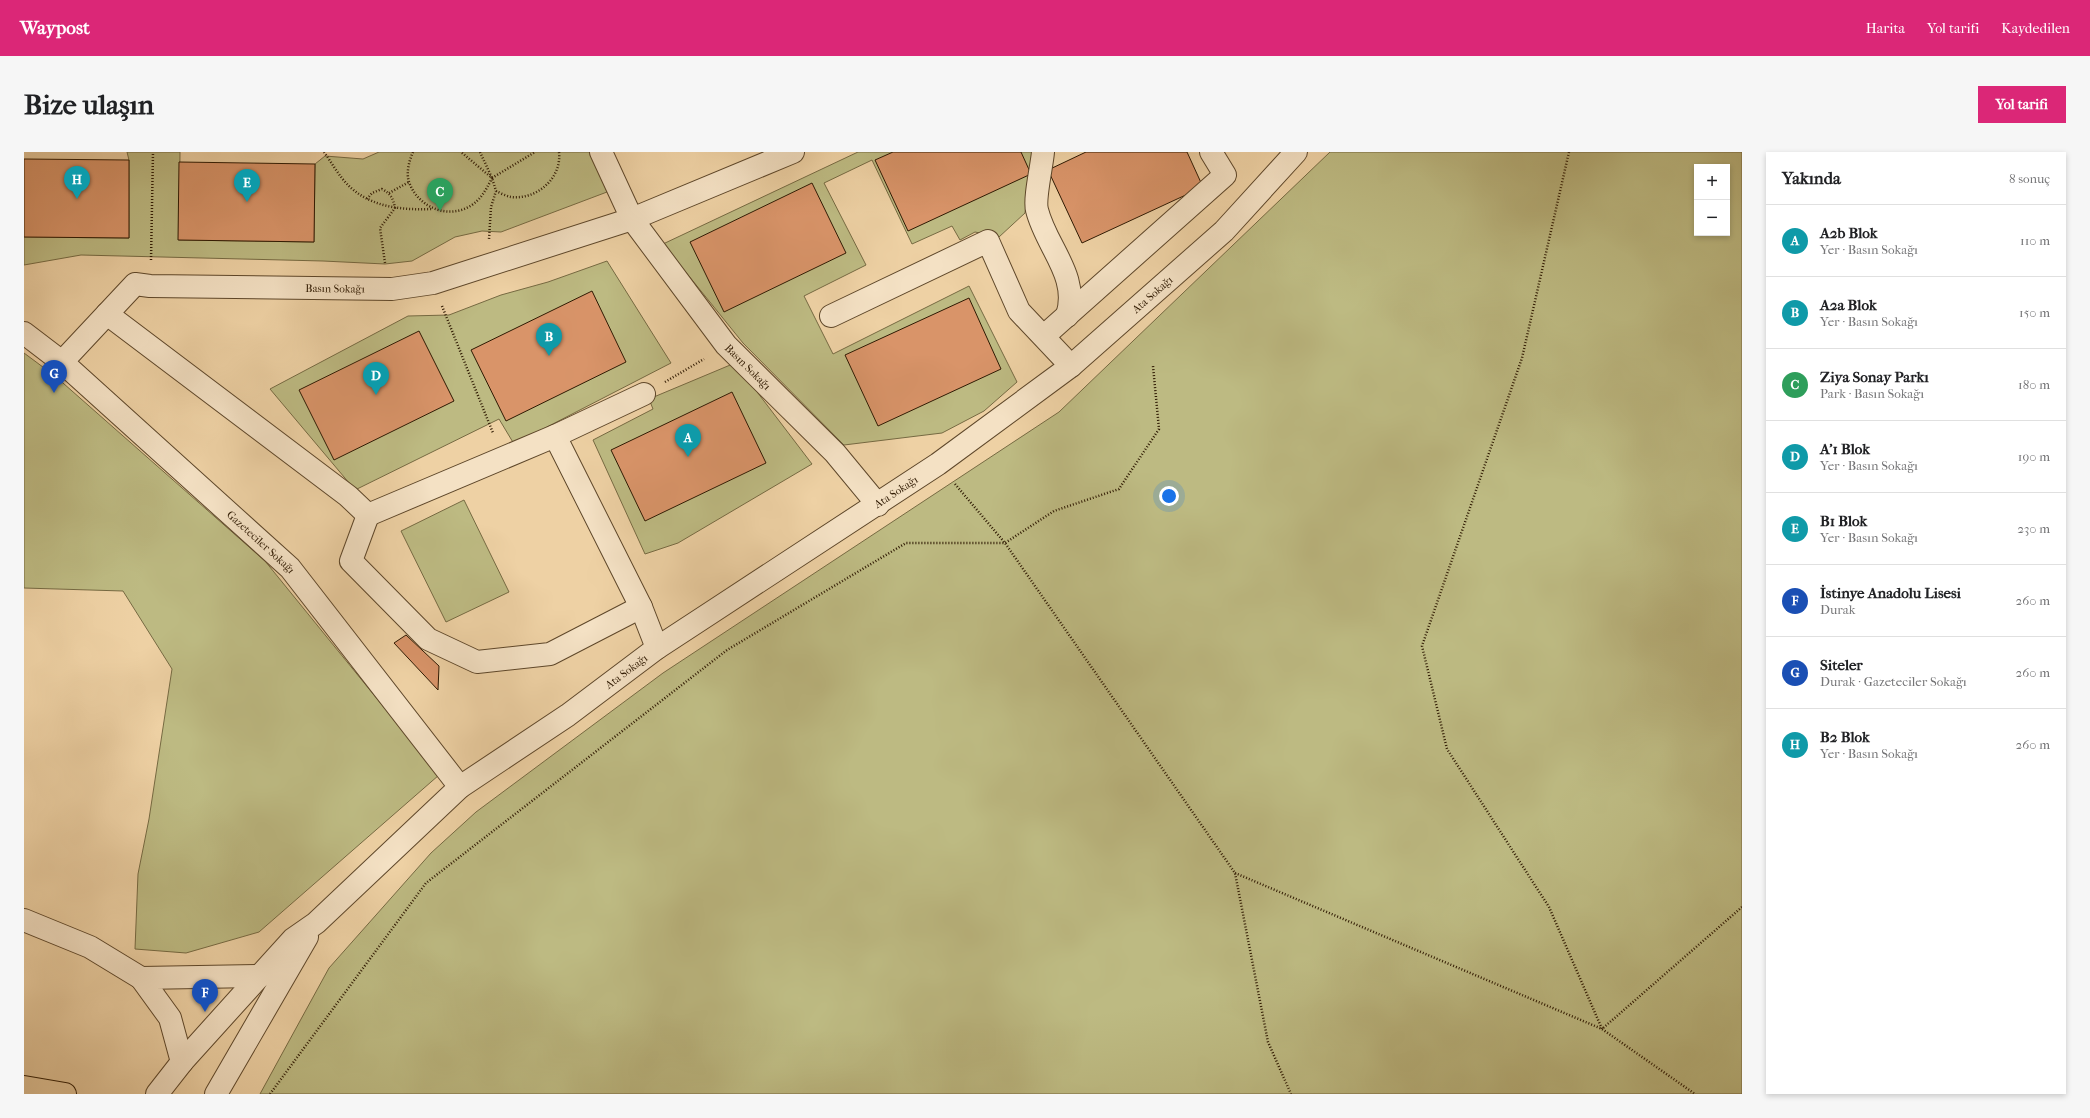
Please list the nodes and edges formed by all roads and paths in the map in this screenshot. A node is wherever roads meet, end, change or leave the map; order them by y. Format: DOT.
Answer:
graph roads {
  1 [pos="154,152"];
  2 [pos="324,152"];
  3 [pos="413,152"];
  4 [pos="462,152"];
  5 [pos="480,152"];
  6 [pos="535,152"];
  7 [pos="559,152"];
  8 [pos="601,152"];
  9 [pos="793,152"];
  10 [pos="1043,152"];
  11 [pos="1211,152"];
  12 [pos="1296,152"];
  13 [pos="1569,152"];
  14 [pos="492,178"];
  15 [pos="408,182"];
  16 [pos="496,191"];
  17 [pos="389,193"];
  18 [pos="367,199"];
  19 [pos="395,208"];
  20 [pos="434,209"];
  21 [pos="632,218"];
  22 [pos="385,264"];
  23 [pos="494,265"];
  24 [pos="433,283"];
  25 [pos="150,286"];
  26 [pos="107,314"];
  27 [pos="831,316"];
  28 [pos="1067,316"];
  29 [pos="24,332"];
  30 [pos="1044,336"];
  31 [pos="726,345"];
  32 [pos="62,362"];
  33 [pos="1071,366"];
  34 [pos="1153,366"];
  35 [pos="644,394"];
  36 [pos="555,436"];
  37 [pos="503,458"];
  38 [pos="938,464"];
  39 [pos="878,505"];
  40 [pos="368,515"];
  41 [pos="1005,543"];
  42 [pos="641,607"];
  43 [pos="658,648"];
  44 [pos="460,787"];
  45 [pos="1235,873"];
  46 [pos="1742,907"];
  47 [pos="24,920"];
  48 [pos="316,922"];
  49 [pos="260,976"];
  50 [pos="141,978"];
  51 [pos="1602,1029"];
  52 [pos="182,1062"];
  53 [pos="24,1087"];
  54 [pos="65,1094"];
  55 [pos="157,1094"];
  56 [pos="216,1094"];
  57 [pos="270,1094"];
  58 [pos="1291,1094"];
  59 [pos="1695,1094"];
  1 -- 25 [label="path"];
  2 -- 18 [label="path"];
  3 -- 15 [label="path"];
  4 -- 14 [label="path"];
  5 -- 14 [label="path"];
  6 -- 14 [label="path"];
  7 -- 16 [label="path"];
  8 -- 21 [label="street"];
  9 -- 21 [label="street, Basın Sokağı"];
  10 -- 28 [label="street"];
  11 -- 28 [label="street"];
  12 -- 33 [label="street, Ata Sokağı"];
  13 -- 51 [label="path"];
  14 -- 16 [label="path"];
  14 -- 20 [label="path"];
  15 -- 17 [label="path"];
  15 -- 20 [label="path"];
  16 -- 23 [label="path"];
  17 -- 18 [label="path"];
  17 -- 19 [label="path"];
  18 -- 19 [label="path"];
  19 -- 20 [label="path"];
  19 -- 22 [label="path"];
  21 -- 23 [label="street, Basın Sokağı"];
  21 -- 31 [label="street, Basın Sokağı"];
  23 -- 24 [label="street, Basın Sokağı"];
  24 -- 25 [label="street, Basın Sokağı"];
  24 -- 37 [label="path"];
  25 -- 26 [label="street, Basın Sokağı"];
  26 -- 32 [label="street, Basın Sokağı"];
  26 -- 40 [label="street"];
  27 -- 30 [label="street"];
  28 -- 30 [label="street"];
  29 -- 32 [label="street, Gazeteciler Sokağı"];
  30 -- 33 [label="street"];
  31 -- 35 [label="path"];
  31 -- 39 [label="street, Basın Sokağı"];
  32 -- 44 [label="street, Gazeteciler Sokağı"];
  33 -- 38 [label="street, Ata Sokağı"];
  34 -- 41 [label="path"];
  35 -- 36 [label="street"];
  36 -- 37 [label="street"];
  36 -- 42 [label="street"];
  37 -- 40 [label="street"];
  38 -- 39 [label="street, Ata Sokağı"];
  38 -- 41 [label="path"];
  39 -- 43 [label="street, Ata Sokağı"];
  40 -- 42 [label="street"];
  41 -- 45 [label="path"];
  41 -- 57 [label="path"];
  42 -- 43 [label="street"];
  43 -- 44 [label="street, Ata Sokağı"];
  44 -- 48 [label="street, Ata Sokağı"];
  45 -- 51 [label="path"];
  45 -- 58 [label="path"];
  46 -- 51 [label="path"];
  47 -- 50 [label="street"];
  48 -- 49 [label="street"];
  48 -- 56 [label="street"];
  49 -- 50 [label="street"];
  49 -- 52 [label="street"];
  50 -- 52 [label="street"];
  51 -- 59 [label="path"];
  52 -- 55 [label="street"];
  53 -- 54 [label="main road"];
}
